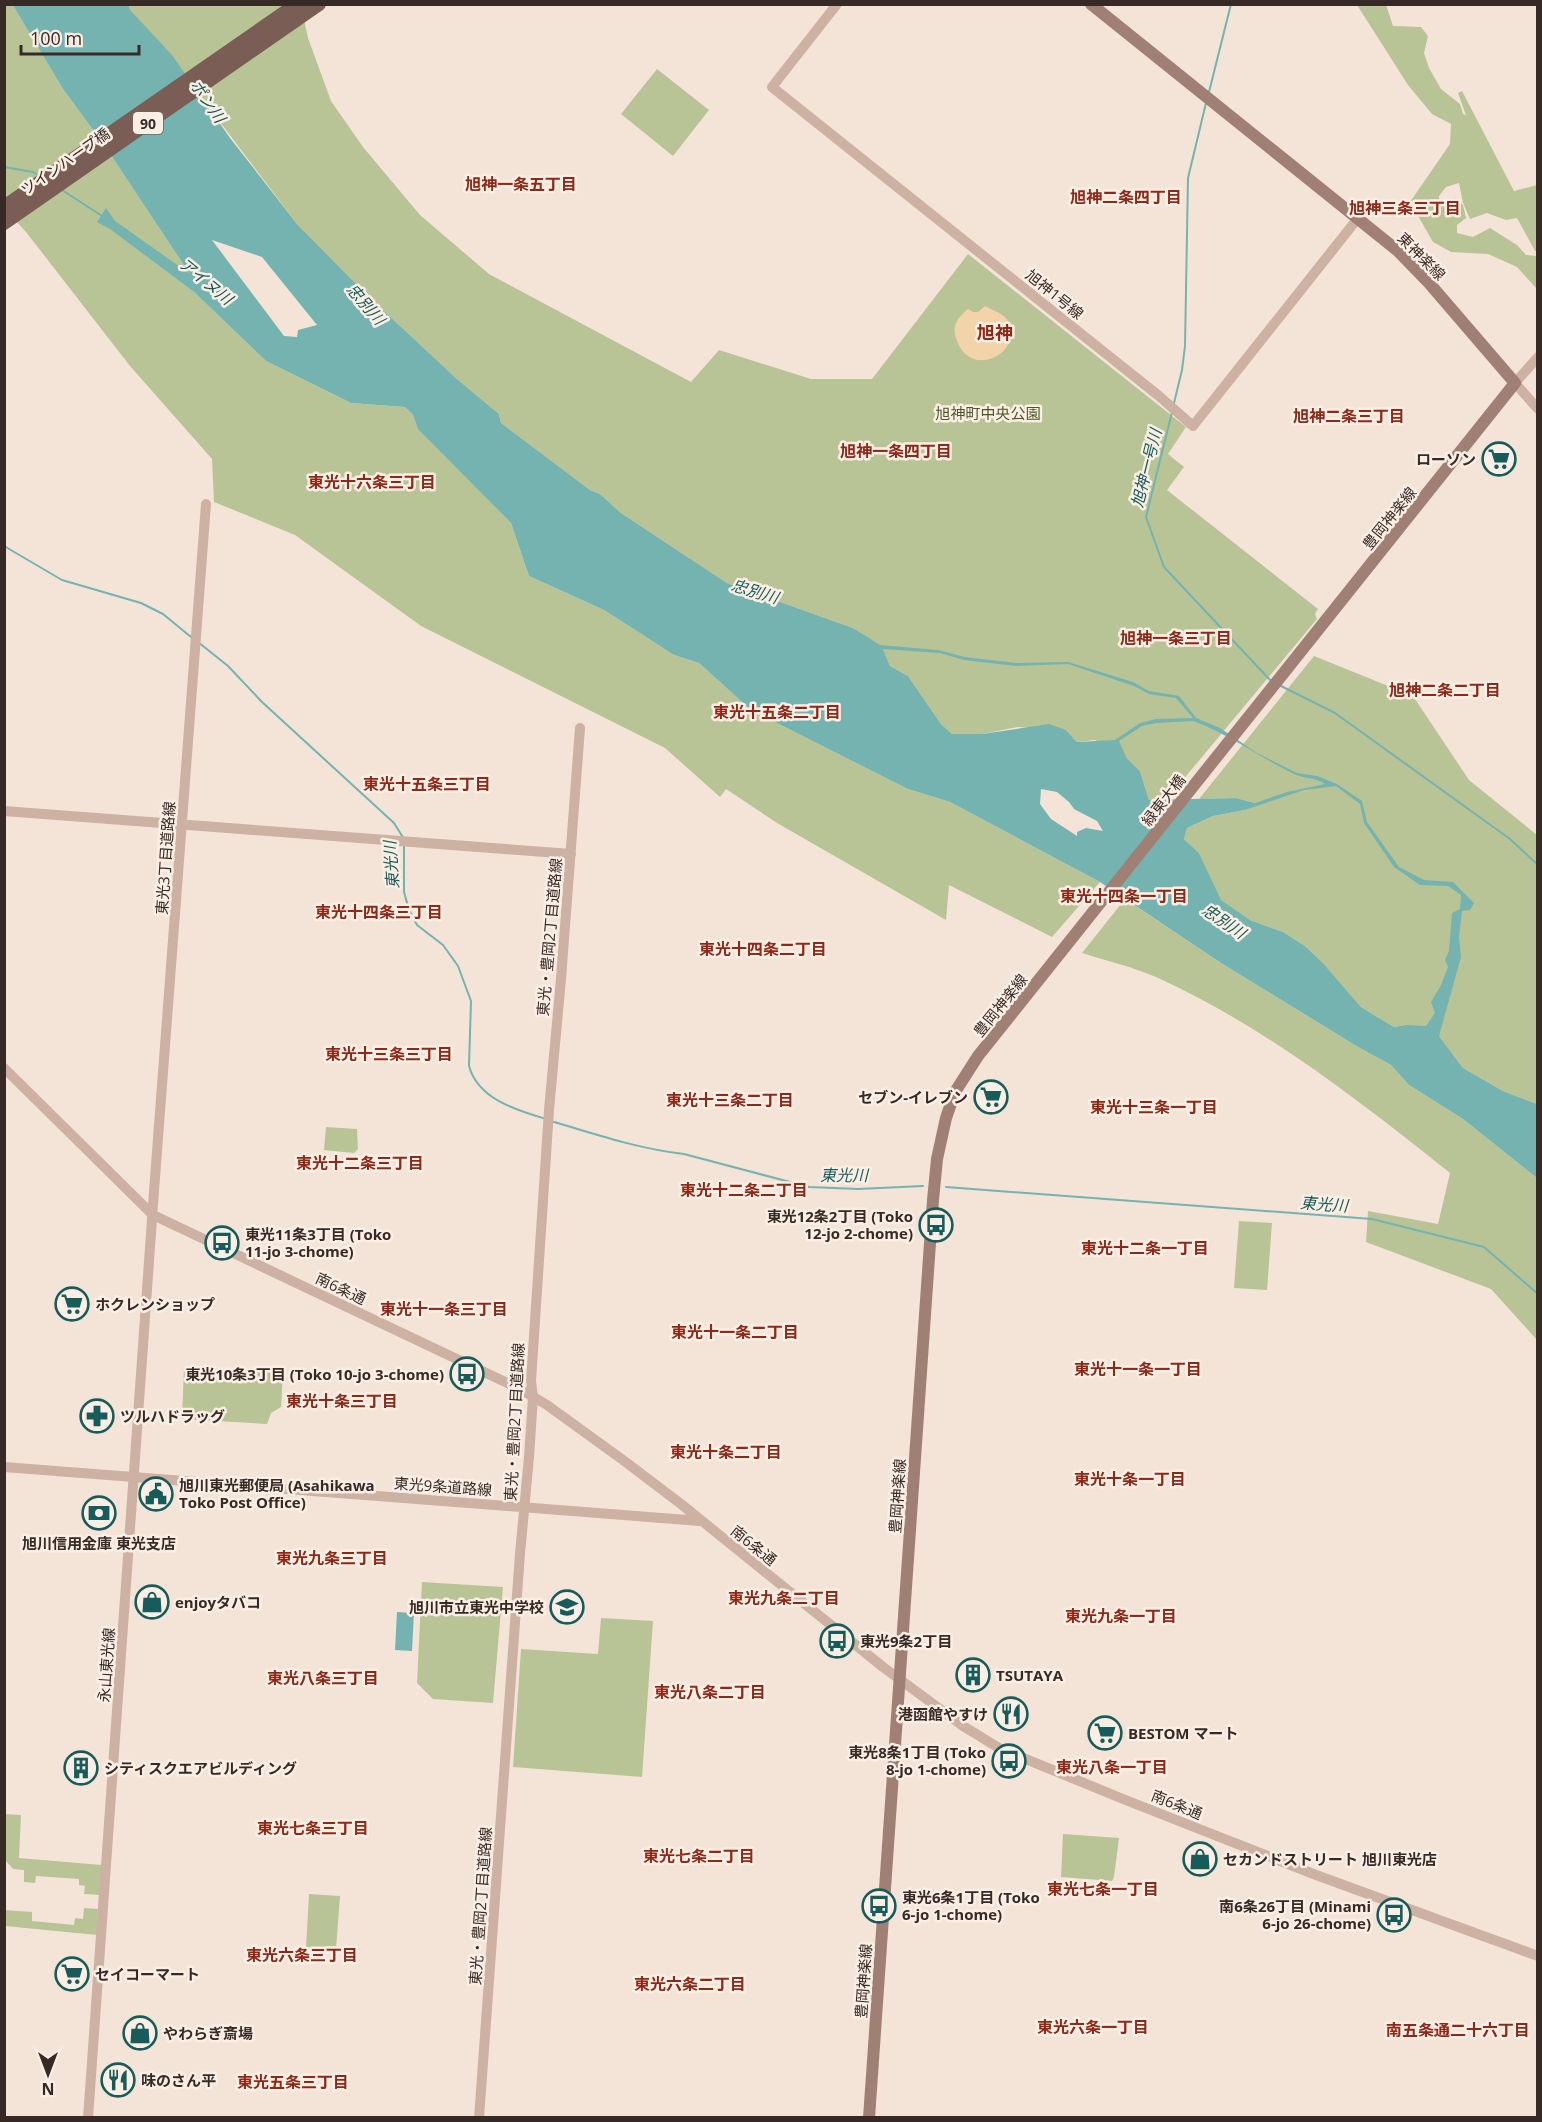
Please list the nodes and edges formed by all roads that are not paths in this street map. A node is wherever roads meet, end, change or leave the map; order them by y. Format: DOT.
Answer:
graph roads {
  1 [pos="297,4"];
  2 [pos="320,4"];
  3 [pos="837,4"];
  4 [pos="1091,4"];
  5 [pos="281,23"];
  6 [pos="7,213"];
  7 [pos="1358,218"];
  8 [pos="1538,357"];
  9 [pos="1515,383"];
  10 [pos="1538,409"];
  11 [pos="206,504"];
  12 [pos="1264,697"];
  13 [pos="580,728"];
  14 [pos="4,811"];
  15 [pos="182,824"];
  16 [pos="571,854"];
  17 [pos="1085,922"];
  18 [pos="4,1068"];
  19 [pos="153,1215"];
  20 [pos="533,1396"];
  21 [pos="4,1467"];
  22 [pos="135,1478"];
  23 [pos="525,1508"];
  24 [pos="701,1521"];
  25 [pos="900,1678"];
  26 [pos="1538,1956"];
  27 [pos="88,2118"];
  28 [pos="479,2118"];
  29 [pos="869,2118"];
  1 -- 5 [label="main road, 90"];
  2 -- 5 [label="main road, 90"];
  3 -- 7 [label="street, 旭神1号線"];
  4 -- 7 [label="main road, 東神楽線"];
  5 -- 6 [label="main road, ツインハープ橋 / 90"];
  7 -- 9 [label="main road, 東神楽線"];
  8 -- 9 [label="street, 豊岡神楽線"];
  9 -- 10 [label="street, 東神楽線"];
  9 -- 12 [label="main road, 豊岡神楽線"];
  11 -- 15 [label="street, 東光3丁目道路線"];
  12 -- 17 [label="main road, 緑東大橋"];
  13 -- 16 [label="street, 東光・豊岡2丁目道路線"];
  14 -- 15 [label="street"];
  15 -- 16 [label="street"];
  15 -- 19 [label="street, 東光3丁目道路線"];
  16 -- 20 [label="street, 東光・豊岡2丁目道路線"];
  17 -- 25 [label="main road, 豊岡神楽線"];
  18 -- 19 [label="street, 南6条通"];
  19 -- 20 [label="street, 南6条通"];
  19 -- 22 [label="street, 永山東光線"];
  20 -- 23 [label="street, 東光・豊岡2丁目道路線"];
  20 -- 24 [label="street, 南6条通"];
  21 -- 22 [label="street, 東光9条道路線"];
  22 -- 23 [label="street, 東光9条道路線"];
  22 -- 27 [label="street, 永山東光線"];
  23 -- 24 [label="street, 東光9条道路線"];
  23 -- 28 [label="street, 東光・豊岡2丁目道路線"];
  24 -- 25 [label="street, 南6条通"];
  25 -- 26 [label="street, 南6条通"];
  25 -- 29 [label="main road, 豊岡神楽線"];
}
